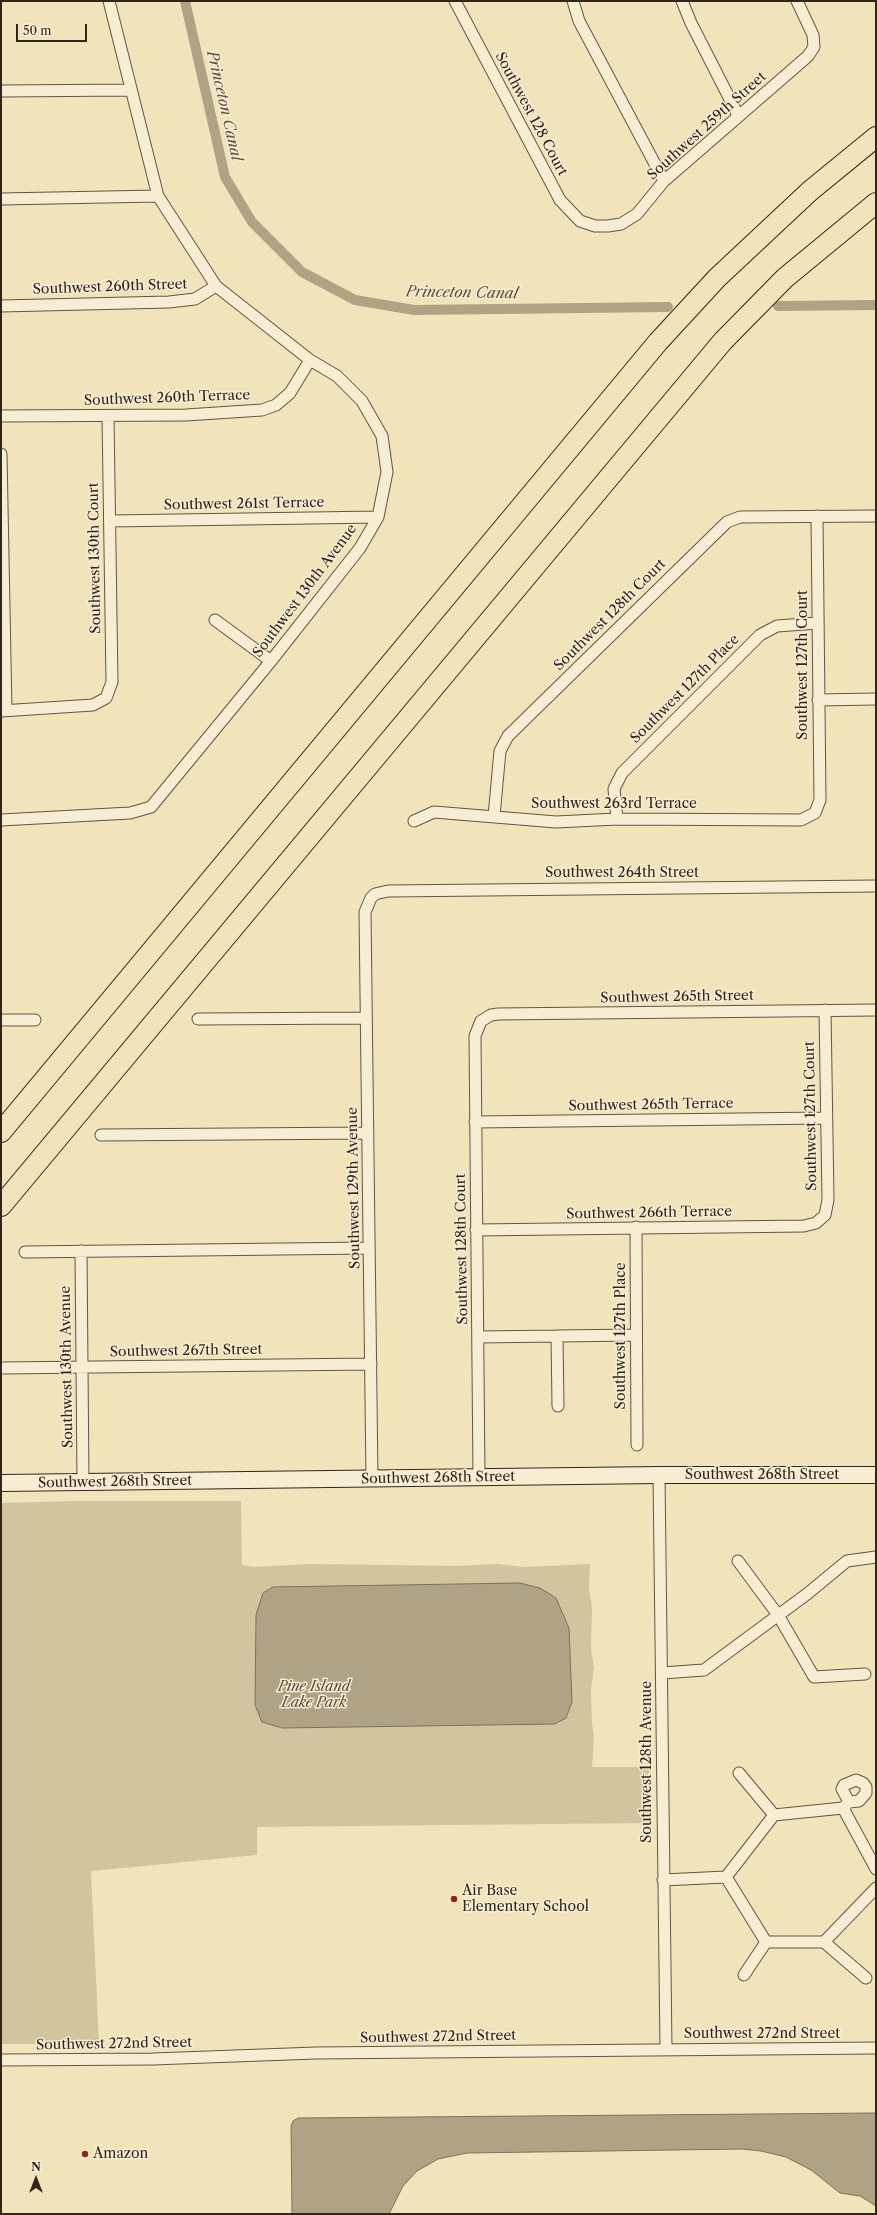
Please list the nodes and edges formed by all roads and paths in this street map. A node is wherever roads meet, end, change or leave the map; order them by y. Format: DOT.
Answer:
graph roads {
  1 [pos="109,1"];
  2 [pos="455,1"];
  3 [pos="573,1"];
  4 [pos="682,1"];
  5 [pos="797,1"];
  6 [pos="131,90"];
  7 [pos="1,91"];
  8 [pos="738,115"];
  9 [pos="876,137"];
  10 [pos="664,181"];
  11 [pos="158,196"];
  12 [pos="1,199"];
  13 [pos="876,203"];
  14 [pos="595,226"];
  15 [pos="216,286"];
  16 [pos="1,306"];
  17 [pos="310,360"];
  18 [pos="1,416"];
  19 [pos="108,416"];
  20 [pos="1,454"];
  21 [pos="817,516"];
  22 [pos="876,516"];
  23 [pos="378,518"];
  24 [pos="110,521"];
  25 [pos="215,620"];
  26 [pos="818,623"];
  27 [pos="271,661"];
  28 [pos="876,698"];
  29 [pos="818,700"];
  30 [pos="4,711"];
  31 [pos="815,813"];
  32 [pos="494,816"];
  33 [pos="617,819"];
  34 [pos="1,820"];
  35 [pos="414,821"];
  36 [pos="876,886"];
  37 [pos="371,898"];
  38 [pos="825,1010"];
  39 [pos="876,1010"];
  40 [pos="366,1018"];
  41 [pos="198,1019"];
  42 [pos="1,1020"];
  43 [pos="35,1020"];
  44 [pos="481,1021"];
  45 [pos="826,1118"];
  46 [pos="475,1122"];
  47 [pos="1,1132"];
  48 [pos="368,1133"];
  49 [pos="101,1135"];
  50 [pos="1,1206"];
  51 [pos="821,1220"];
  52 [pos="636,1227"];
  53 [pos="476,1230"];
  54 [pos="369,1248"];
  55 [pos="81,1251"];
  56 [pos="25,1252"];
  57 [pos="636,1335"];
  58 [pos="557,1336"];
  59 [pos="478,1337"];
  60 [pos="371,1364"];
  61 [pos="1,1368"];
  62 [pos="81,1368"];
  63 [pos="558,1406"];
  64 [pos="637,1445"];
  65 [pos="659,1475"];
  66 [pos="876,1475"];
  67 [pos="479,1477"];
  68 [pos="372,1479"];
  69 [pos="83,1482"];
  70 [pos="1,1483"];
  71 [pos="876,1557"];
  72 [pos="738,1562"];
  73 [pos="778,1615"];
  74 [pos="662,1673"];
  75 [pos="865,1674"];
  76 [pos="739,1773"];
  77 [pos="774,1815"];
  78 [pos="876,1870"];
  79 [pos="726,1877"];
  80 [pos="663,1880"];
  81 [pos="876,1888"];
  82 [pos="766,1942"];
  83 [pos="824,1942"];
  84 [pos="744,1975"];
  85 [pos="866,1978"];
  86 [pos="876,2048"];
  87 [pos="666,2050"];
  88 [pos="1,2060"];
  1 -- 6 [label="street, Southwest 130th Avenue"];
  2 -- 14 [label="street, Southwest 128 Court"];
  3 -- 10 [label="street"];
  4 -- 8 [label="street"];
  5 -- 8 [label="street, Southwest 259th Street"];
  6 -- 7 [label="street"];
  6 -- 11 [label="street, Southwest 130th Avenue"];
  8 -- 10 [label="street, Southwest 259th Street"];
  9 -- 47 [label="highway"];
  10 -- 14 [label="street, Southwest 259th Street"];
  11 -- 12 [label="street"];
  11 -- 15 [label="street, Southwest 130th Avenue"];
  13 -- 50 [label="highway"];
  15 -- 16 [label="street, Southwest 260th Street"];
  15 -- 17 [label="street, Southwest 130th Avenue"];
  17 -- 19 [label="street, Southwest 260th Terrace"];
  17 -- 23 [label="street, Southwest 130th Avenue"];
  18 -- 19 [label="street, Southwest 260th Terrace"];
  19 -- 24 [label="street, Southwest 130th Court"];
  20 -- 30 [label="street"];
  21 -- 22 [label="street"];
  21 -- 26 [label="street, Southwest 127th Court"];
  21 -- 32 [label="street, Southwest 128th Court"];
  23 -- 24 [label="street, Southwest 261st Terrace"];
  23 -- 27 [label="street, Southwest 130th Avenue"];
  24 -- 30 [label="street, Southwest 130th Court"];
  25 -- 27 [label="street"];
  26 -- 29 [label="street, Southwest 127th Court"];
  26 -- 33 [label="street, Southwest 127th Place"];
  27 -- 34 [label="street, Southwest 130th Avenue"];
  28 -- 29 [label="street"];
  29 -- 31 [label="street, Southwest 127th Court"];
  31 -- 33 [label="street, Southwest 263rd Terrace"];
  32 -- 33 [label="street, Southwest 263rd Terrace"];
  32 -- 35 [label="street, Southwest 263rd Terrace"];
  36 -- 37 [label="street, Southwest 264th Street"];
  37 -- 40 [label="street, Southwest 129th Avenue"];
  38 -- 39 [label="street, Southwest 265th Street"];
  38 -- 44 [label="street, Southwest 265th Street"];
  38 -- 45 [label="street, Southwest 127th Court"];
  40 -- 41 [label="street"];
  40 -- 48 [label="street, Southwest 129th Avenue"];
  42 -- 43 [label="street"];
  44 -- 46 [label="street, Southwest 128th Court"];
  45 -- 46 [label="street, Southwest 265th Terrace"];
  45 -- 51 [label="street, Southwest 127th Court"];
  46 -- 53 [label="street, Southwest 128th Court"];
  48 -- 49 [label="street"];
  48 -- 54 [label="street, Southwest 129th Avenue"];
  51 -- 52 [label="street, Southwest 266th Terrace"];
  52 -- 53 [label="street, Southwest 266th Terrace"];
  52 -- 57 [label="street, Southwest 127th Place"];
  53 -- 59 [label="street, Southwest 128th Court"];
  54 -- 55 [label="street"];
  54 -- 60 [label="street, Southwest 129th Avenue"];
  55 -- 56 [label="street"];
  55 -- 62 [label="street, Southwest 130th Avenue"];
  57 -- 58 [label="street"];
  57 -- 64 [label="street, Southwest 127th Place"];
  58 -- 59 [label="street"];
  58 -- 63 [label="street"];
  59 -- 67 [label="street, Southwest 128th Court"];
  60 -- 62 [label="street, Southwest 267th Street"];
  60 -- 68 [label="street, Southwest 129th Avenue"];
  61 -- 62 [label="street, Southwest 267th Street"];
  62 -- 69 [label="street, Southwest 130th Avenue"];
  65 -- 66 [label="main road, Southwest 268th Street"];
  65 -- 67 [label="main road, Southwest 268th Street"];
  65 -- 74 [label="street, Southwest 128th Avenue"];
  67 -- 68 [label="main road, Southwest 268th Street"];
  68 -- 69 [label="main road, Southwest 268th Street"];
  69 -- 70 [label="main road, Southwest 268th Street"];
  71 -- 73 [label="street"];
  72 -- 73 [label="street"];
  73 -- 74 [label="street"];
  73 -- 75 [label="street"];
  74 -- 80 [label="street, Southwest 128th Avenue"];
  76 -- 77 [label="street"];
  77 -- 78 [label="street"];
  77 -- 79 [label="street"];
  79 -- 80 [label="street"];
  79 -- 82 [label="street"];
  80 -- 87 [label="street, Southwest 128th Avenue"];
  81 -- 83 [label="street"];
  82 -- 83 [label="street"];
  82 -- 84 [label="street"];
  83 -- 85 [label="street"];
  86 -- 87 [label="street, Southwest 272nd Street"];
  87 -- 88 [label="street, Southwest 272nd Street"];
}
